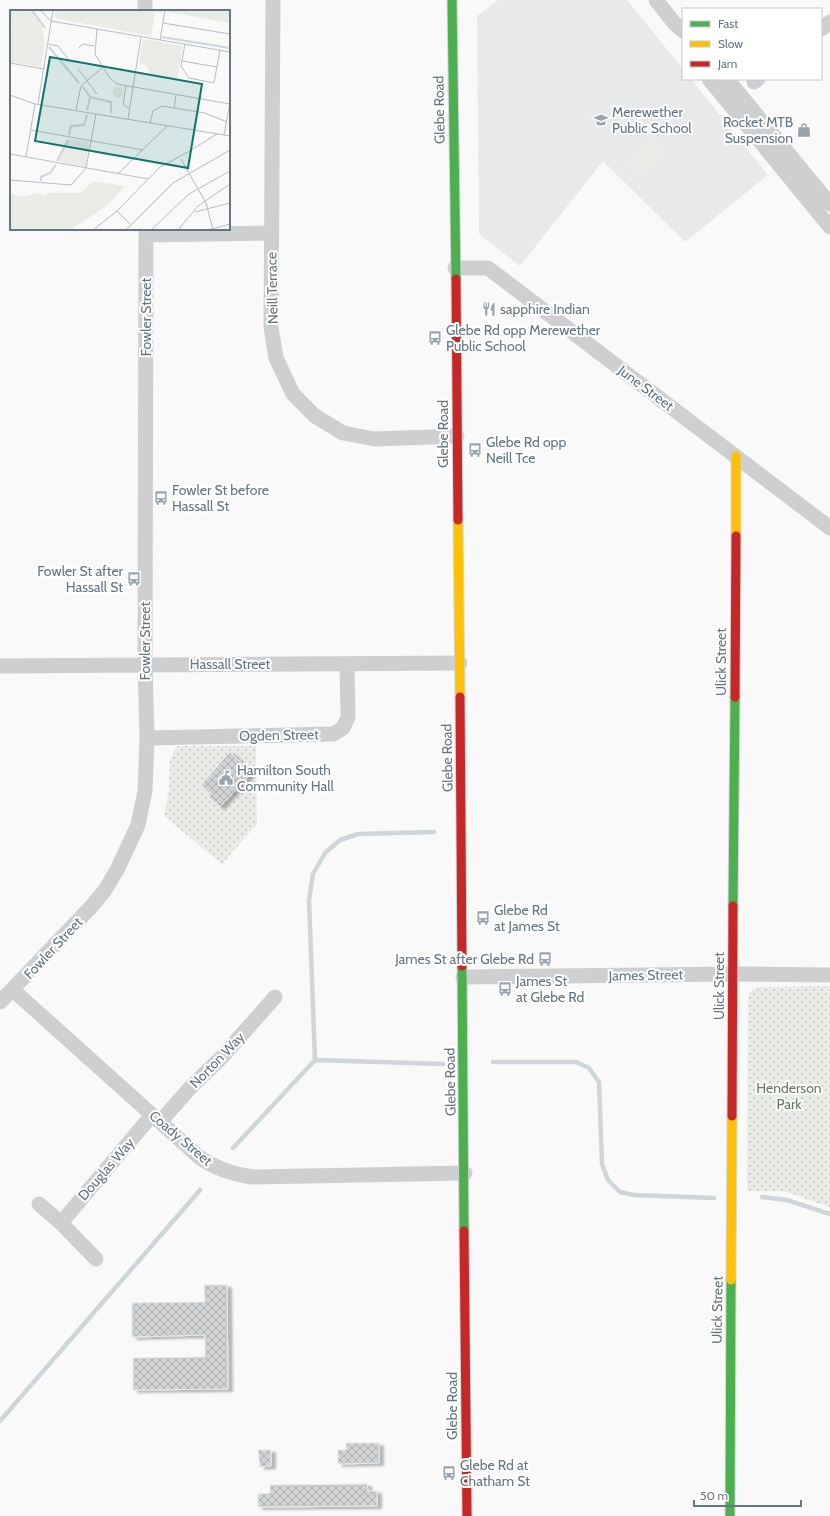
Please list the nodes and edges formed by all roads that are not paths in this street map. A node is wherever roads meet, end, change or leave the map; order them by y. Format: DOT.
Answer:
graph roads {
  1 [pos="273,0"];
  2 [pos="452,0"];
  3 [pos="656,0"];
  4 [pos="830,22"];
  5 [pos="679,28"];
  6 [pos="822,28"];
  7 [pos="711,80"];
  8 [pos="728,80"];
  9 [pos="830,204"];
  10 [pos="830,227"];
  11 [pos="146,232"];
  12 [pos="271,233"];
  13 [pos="455,268"];
  14 [pos="457,436"];
  15 [pos="736,456"];
  16 [pos="830,528"];
  17 [pos="460,663"];
  18 [pos="144,664"];
  19 [pos="347,664"];
  20 [pos="0,666"];
  21 [pos="147,738"];
  22 [pos="733,974"];
  23 [pos="830,975"];
  24 [pos="463,977"];
  25 [pos="13,990"];
  26 [pos="275,997"];
  27 [pos="0,1002"];
  28 [pos="156,1119"];
  29 [pos="465,1173"];
  30 [pos="39,1204"];
  31 [pos="61,1223"];
  32 [pos="96,1259"];
  33 [pos="467,1516"];
  34 [pos="730,1516"];
  1 -- 12 [label="street, Neill Terrace"];
  2 -- 13 [label="main road, Glebe Road"];
  3 -- 5 [label="street"];
  4 -- 6 [label="street"];
  7 -- 10 [label="street"];
  8 -- 9 [label="street"];
  11 -- 12 [label="street"];
  11 -- 18 [label="street, Fowler Street"];
  12 -- 14 [label="street, Neill Terrace"];
  13 -- 14 [label="main road, Glebe Road"];
  13 -- 15 [label="street, June Street"];
  14 -- 17 [label="main road, Glebe Road"];
  15 -- 16 [label="street, June Street"];
  15 -- 22 [label="main road, Ulick Street"];
  17 -- 19 [label="street, Hassall Street"];
  17 -- 24 [label="main road, Glebe Road"];
  18 -- 19 [label="street, Hassall Street"];
  18 -- 20 [label="street, Hassall Street"];
  18 -- 21 [label="street, Fowler Street"];
  19 -- 21 [label="street, Ogden Street"];
  21 -- 25 [label="street, Fowler Street"];
  22 -- 23 [label="street, James Street"];
  22 -- 24 [label="street, James Street"];
  22 -- 34 [label="main road, Ulick Street"];
  24 -- 29 [label="main road, Glebe Road"];
  25 -- 27 [label="street, Fowler Street"];
  25 -- 28 [label="street, Coady Street"];
  26 -- 28 [label="street, Norton Way"];
  28 -- 29 [label="street, Coady Street"];
  28 -- 31 [label="street, Douglas Way"];
  29 -- 33 [label="main road, Glebe Road"];
  30 -- 31 [label="street"];
  31 -- 32 [label="street"];
}
